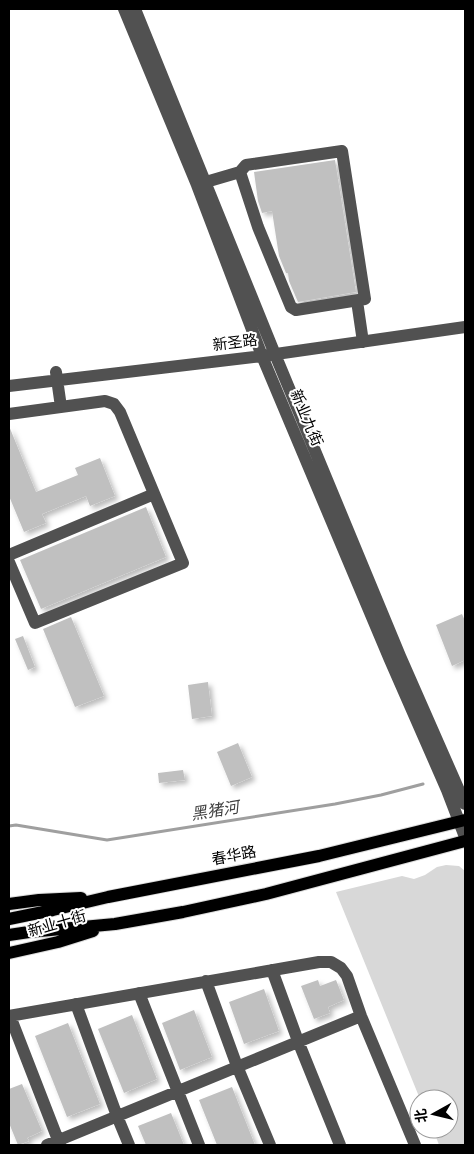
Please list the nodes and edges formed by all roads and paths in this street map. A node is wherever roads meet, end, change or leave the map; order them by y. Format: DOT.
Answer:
graph roads {
  1 [pos="124,9"];
  2 [pos="135,9"];
  3 [pos="240,172"];
  4 [pos="201,183"];
  5 [pos="357,301"];
  6 [pos="465,320"];
  7 [pos="465,327"];
  8 [pos="362,338"];
  9 [pos="274,350"];
  10 [pos="261,353"];
  11 [pos="57,376"];
  12 [pos="9,378"];
  13 [pos="9,386"];
  14 [pos="61,407"];
  15 [pos="9,414"];
  16 [pos="154,494"];
  17 [pos="9,555"];
  18 [pos="9,562"];
  19 [pos="465,804"];
  20 [pos="462,821"];
  21 [pos="465,837"];
  22 [pos="465,841"];
  23 [pos="108,897"];
  24 [pos="9,904"];
  25 [pos="9,919"];
  26 [pos="115,924"];
  27 [pos="9,935"];
  28 [pos="9,953"];
  29 [pos="272,970"];
  30 [pos="206,981"];
  31 [pos="139,993"];
  32 [pos="76,1004"];
  33 [pos="9,1016"];
  34 [pos="361,1016"];
  35 [pos="298,1041"];
  36 [pos="237,1066"];
  37 [pos="177,1091"];
  38 [pos="117,1116"];
  39 [pos="55,1144"];
  40 [pos="129,1145"];
  41 [pos="199,1145"];
  42 [pos="270,1145"];
  43 [pos="340,1145"];
  44 [pos="415,1145"];
  1 -- 4 [label="street, 新业九街"];
  2 -- 4 [label="street, 新业九街"];
  3 -- 4 [label="street"];
  3 -- 5 [label="street"];
  3 -- 5 [label="street"];
  4 -- 9 [label="street, 新业九街"];
  4 -- 10 [label="street, 新业九街"];
  5 -- 8 [label="street"];
  6 -- 8 [label="street, 新圣路"];
  7 -- 8 [label="street, 新圣路"];
  8 -- 9 [label="street, 新圣路"];
  9 -- 10 [label="street, 新圣路"];
  9 -- 19 [label="street, 新业九街"];
  10 -- 11 [label="street, 新圣路"];
  10 -- 20 [label="street, 新业九街"];
  11 -- 12 [label="street, 新圣路"];
  11 -- 13 [label="street, 新圣路"];
  11 -- 14 [label="street"];
  14 -- 15 [label="street"];
  14 -- 16 [label="street"];
  16 -- 17 [label="street"];
  16 -- 18 [label="street"];
  20 -- 21 [label="street, 新业九街"];
  20 -- 23 [label="main road, 春华路"];
  22 -- 26 [label="main road"];
  23 -- 24 [label="main road, 新业十街"];
  23 -- 25 [label="main road, 春华路"];
  26 -- 27 [label="main road"];
  26 -- 28 [label="main road, 新业十街"];
  29 -- 30 [label="street"];
  29 -- 34 [label="street"];
  29 -- 35 [label="street"];
  30 -- 31 [label="street"];
  30 -- 36 [label="street"];
  31 -- 32 [label="street"];
  31 -- 37 [label="street"];
  32 -- 33 [label="street"];
  32 -- 38 [label="street"];
  33 -- 39 [label="street"];
  34 -- 35 [label="street"];
  34 -- 44 [label="street"];
  35 -- 36 [label="street"];
  35 -- 43 [label="street"];
  36 -- 37 [label="street"];
  36 -- 42 [label="street"];
  37 -- 38 [label="street"];
  37 -- 41 [label="street"];
  38 -- 39 [label="street"];
  38 -- 40 [label="street"];
}
